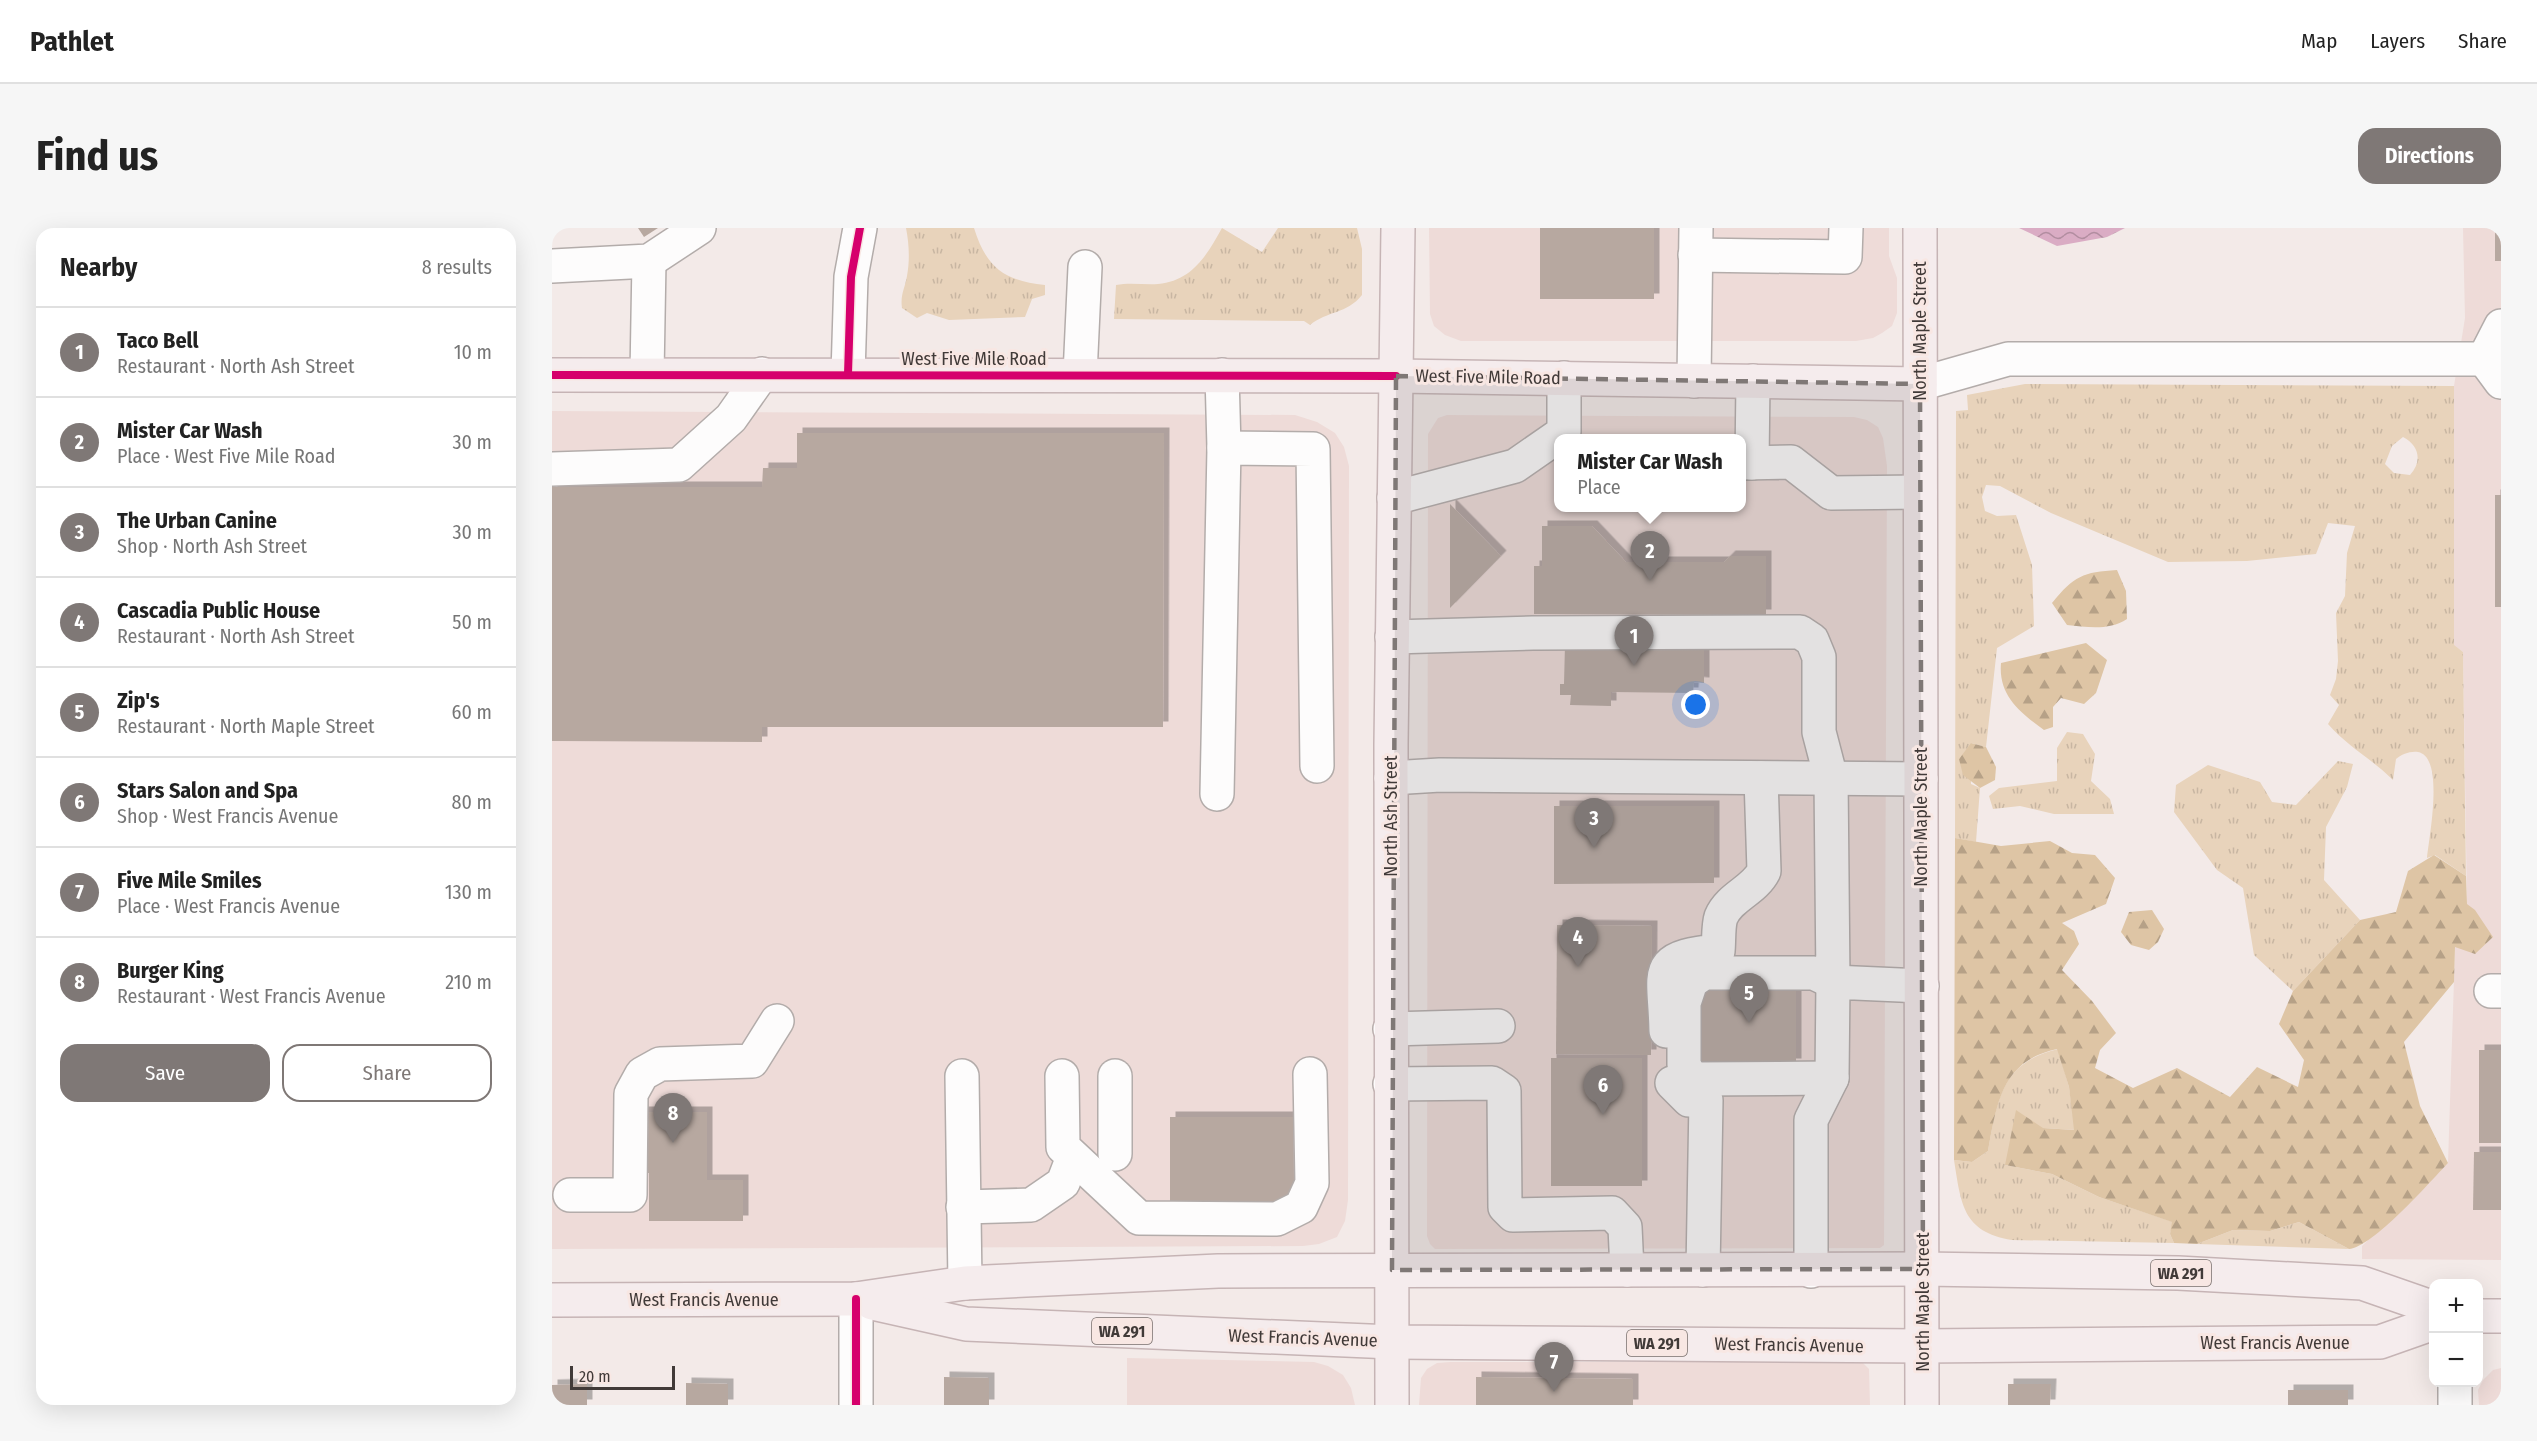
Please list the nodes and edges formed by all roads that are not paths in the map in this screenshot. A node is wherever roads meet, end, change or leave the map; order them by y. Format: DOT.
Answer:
graph roads {
  1 [pos="699,228"];
  2 [pos="860,228"];
  3 [pos="1398,228"];
  4 [pos="1846,228"];
  5 [pos="1920,228"];
  6 [pos="1696,242"];
  7 [pos="649,261"];
  8 [pos="552,266"];
  9 [pos="1085,267"];
  10 [pos="2501,326"];
  11 [pos="2495,367"];
  12 [pos="647,374"];
  13 [pos="762,374"];
  14 [pos="848,374"];
  15 [pos="552,375"];
  16 [pos="1080,375"];
  17 [pos="1222,375"];
  18 [pos="1396,376"];
  19 [pos="1564,378"];
  20 [pos="1694,381"];
  21 [pos="1753,381"];
  22 [pos="1920,384"];
  23 [pos="1561,434"];
  24 [pos="1554,439"];
  25 [pos="1224,448"];
  26 [pos="1747,463"];
  27 [pos="1554,465"];
  28 [pos="1515,466"];
  29 [pos="552,469"];
  30 [pos="1920,492"];
  31 [pos="1394,498"];
  32 [pos="1392,638"];
  33 [pos="1317,766"];
  34 [pos="1391,778"];
  35 [pos="1761,778"];
  36 [pos="1831,778"];
  37 [pos="1921,779"];
  38 [pos="1217,794"];
  39 [pos="1833,982"];
  40 [pos="1922,986"];
  41 [pos="777,1021"];
  42 [pos="1498,1026"];
  43 [pos="1390,1029"];
  44 [pos="1310,1074"];
  45 [pos="962,1076"];
  46 [pos="1062,1076"];
  47 [pos="1115,1076"];
  48 [pos="1832,1078"];
  49 [pos="1390,1084"];
  50 [pos="1115,1154"];
  51 [pos="1073,1157"];
  52 [pos="570,1195"];
  53 [pos="963,1207"];
  54 [pos="1923,1269"];
  55 [pos="1392,1270"];
  56 [pos="1627,1270"];
  57 [pos="1703,1270"];
  58 [pos="1810,1271"];
  59 [pos="965,1282"];
  60 [pos="856,1299"];
  61 [pos="552,1300"];
  62 [pos="2429,1307"];
  63 [pos="2483,1316"];
  64 [pos="2501,1316"];
  65 [pos="2429,1324"];
  66 [pos="1392,1342"];
  67 [pos="1923,1346"];
  68 [pos="2455,1387"];
  69 [pos="856,1405"];
  70 [pos="1392,1405"];
  71 [pos="1922,1405"];
  72 [pos="2455,1405"];
  1 -- 7 [label="street"];
  2 -- 14 [label="street"];
  3 -- 18 [label="main road, North Ash Street"];
  4 -- 6 [label="street"];
  5 -- 22 [label="main road, North Maple Street"];
  6 -- 20 [label="street"];
  7 -- 8 [label="street"];
  7 -- 12 [label="street"];
  9 -- 16 [label="street"];
  10 -- 11 [label="street"];
  11 -- 22 [label="street"];
  12 -- 13 [label="main road, West Five Mile Road"];
  12 -- 15 [label="main road, West Five Mile Road"];
  13 -- 14 [label="main road, West Five Mile Road"];
  13 -- 29 [label="street"];
  14 -- 16 [label="main road, West Five Mile Road"];
  16 -- 17 [label="main road, West Five Mile Road"];
  17 -- 18 [label="main road, West Five Mile Road"];
  17 -- 25 [label="street"];
  18 -- 19 [label="main road, West Five Mile Road"];
  18 -- 31 [label="main road, North Ash Street"];
  19 -- 20 [label="main road, West Five Mile Road"];
  19 -- 23 [label="street"];
  20 -- 21 [label="main road, West Five Mile Road"];
  21 -- 22 [label="main road, West Five Mile Road"];
  21 -- 26 [label="street"];
  22 -- 30 [label="main road, North Maple Street"];
  24 -- 28 [label="street"];
  25 -- 33 [label="street"];
  25 -- 38 [label="street"];
  26 -- 30 [label="street"];
  27 -- 28 [label="street"];
  28 -- 31 [label="street"];
  30 -- 37 [label="main road, North Maple Street"];
  31 -- 32 [label="main road, North Ash Street"];
  32 -- 34 [label="main road, North Ash Street"];
  32 -- 36 [label="street"];
  34 -- 35 [label="street"];
  34 -- 43 [label="main road, North Ash Street"];
  35 -- 36 [label="street"];
  35 -- 57 [label="street"];
  36 -- 37 [label="street"];
  36 -- 39 [label="street"];
  37 -- 40 [label="main road, North Maple Street"];
  39 -- 40 [label="street"];
  39 -- 48 [label="street"];
  39 -- 48 [label="street"];
  40 -- 54 [label="main road, North Maple Street"];
  41 -- 52 [label="street"];
  42 -- 43 [label="street"];
  43 -- 49 [label="main road, North Ash Street"];
  44 -- 51 [label="street"];
  45 -- 53 [label="street"];
  46 -- 51 [label="street"];
  47 -- 50 [label="street"];
  48 -- 58 [label="street"];
  49 -- 55 [label="main road, North Ash Street"];
  49 -- 56 [label="street"];
  51 -- 53 [label="street"];
  53 -- 59 [label="street"];
  54 -- 58 [label="main road, West Francis Avenue / WA 291"];
  54 -- 62 [label="main road, West Francis Avenue / WA 291"];
  54 -- 67 [label="main road, North Maple Street"];
  55 -- 56 [label="main road, West Francis Avenue / WA 291"];
  55 -- 59 [label="main road, West Francis Avenue / WA 291"];
  55 -- 66 [label="main road, North Ash Street"];
  56 -- 57 [label="main road, West Francis Avenue / WA 291"];
  57 -- 58 [label="main road, West Francis Avenue / WA 291"];
  59 -- 60 [label="main road, West Francis Avenue / WA 291"];
  60 -- 61 [label="main road, West Francis Avenue / WA 291"];
  60 -- 66 [label="main road, West Francis Avenue / WA 291"];
  60 -- 69 [label="street"];
  63 -- 64 [label="main road"];
  65 -- 67 [label="main road, West Francis Avenue / WA 291"];
  66 -- 67 [label="main road, West Francis Avenue / WA 291"];
  66 -- 70 [label="main road, North Ash Street"];
  67 -- 71 [label="main road, North Maple Street"];
  68 -- 72 [label="street"];
}
